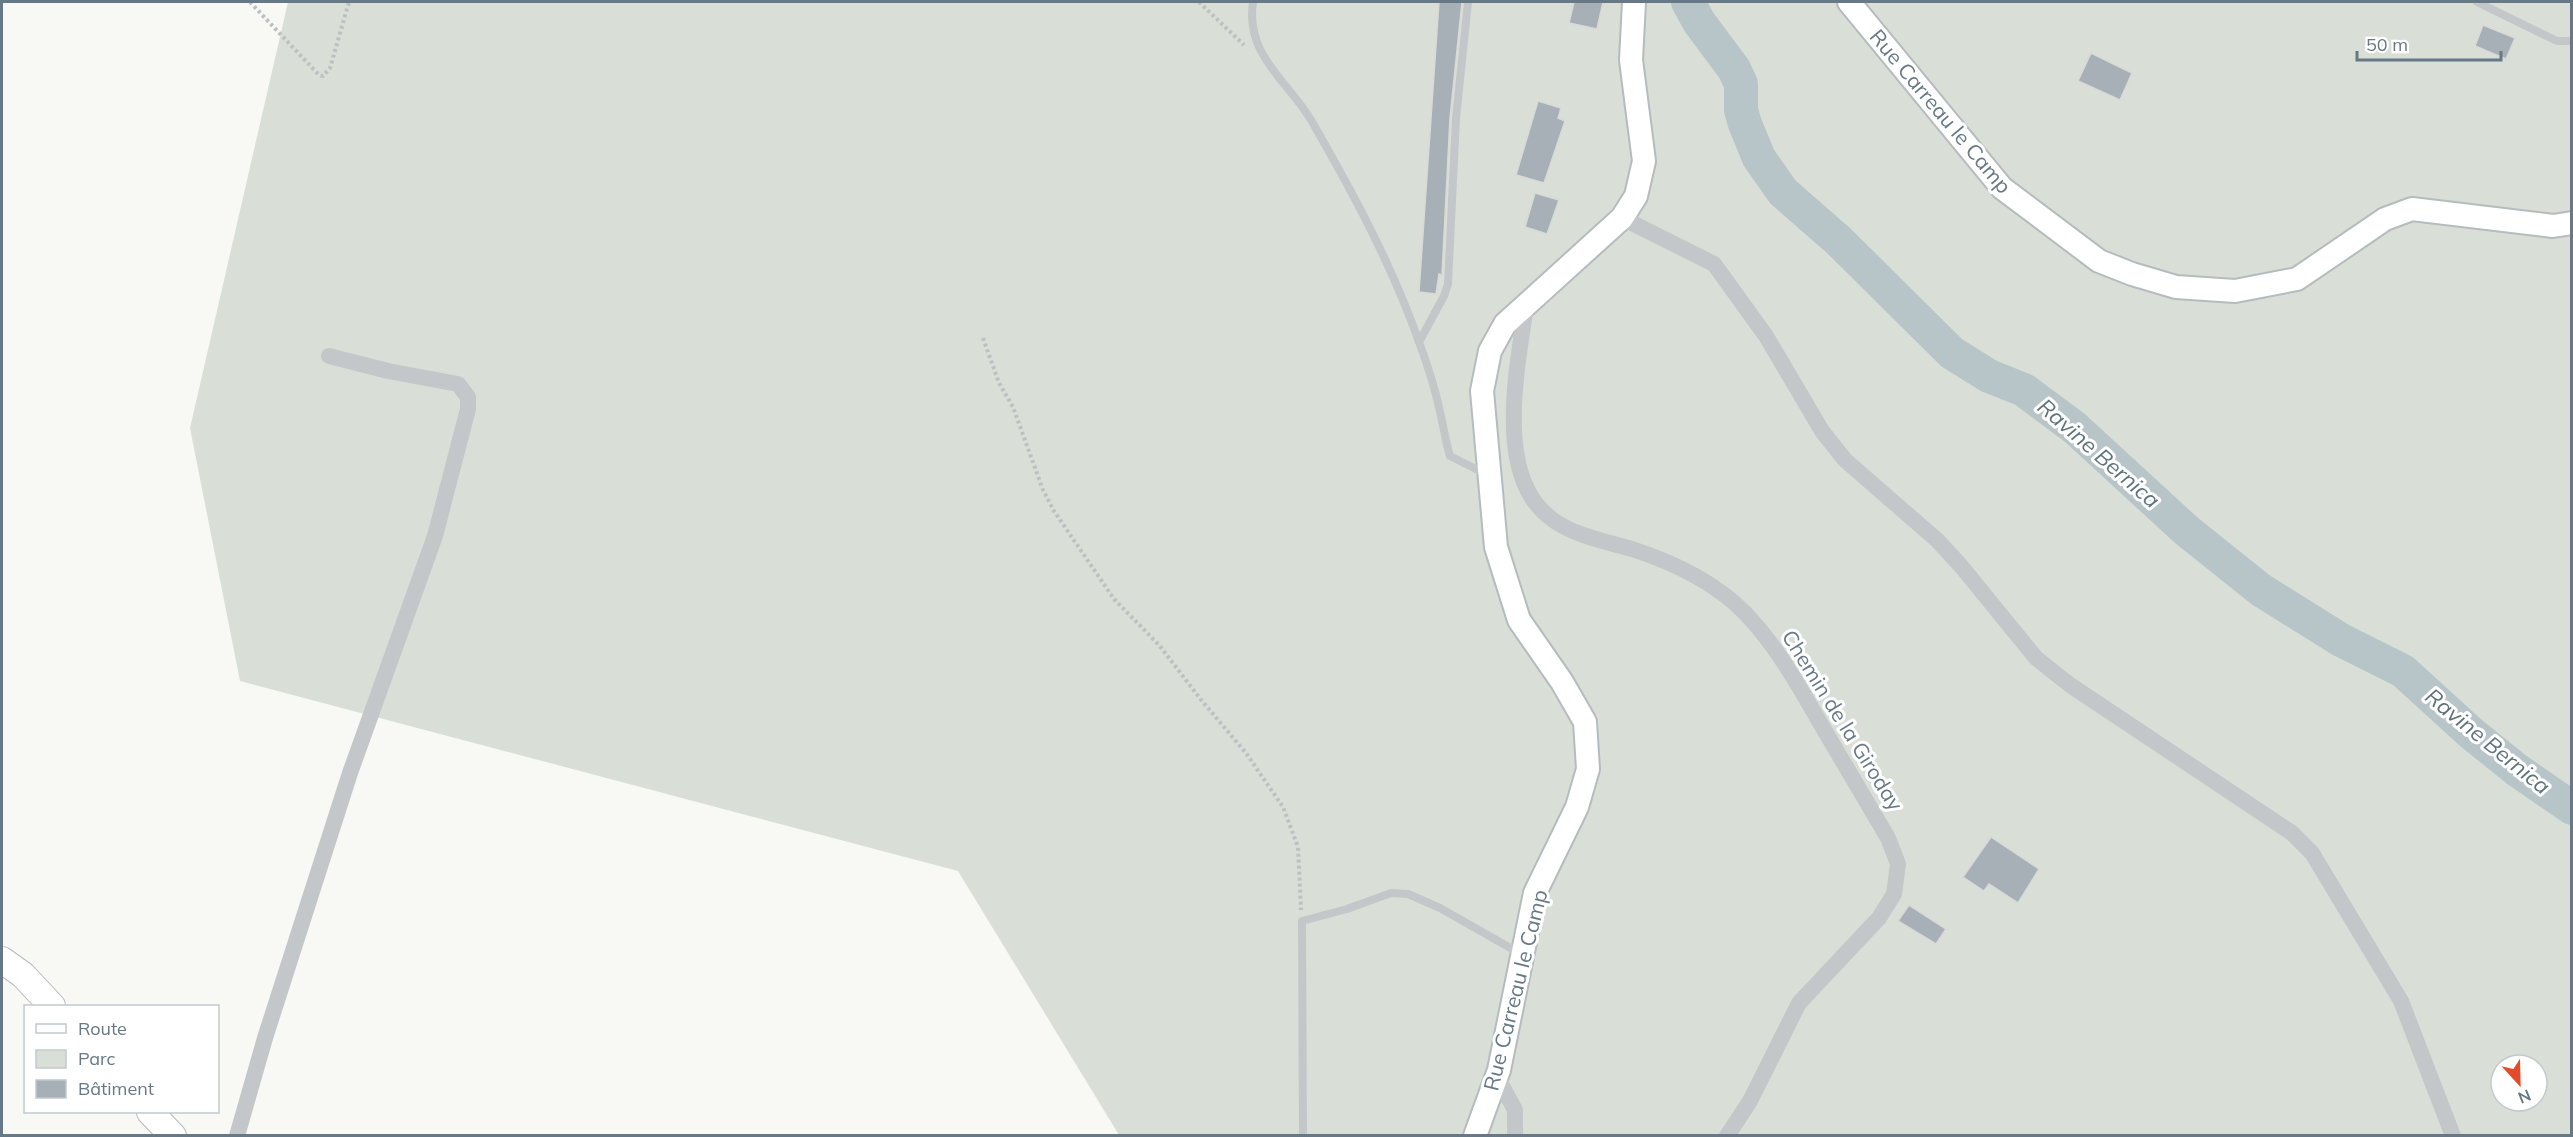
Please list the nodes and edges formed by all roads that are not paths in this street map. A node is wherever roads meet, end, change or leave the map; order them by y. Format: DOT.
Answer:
graph roads {
  1 [pos="1253,2"];
  2 [pos="1468,2"];
  3 [pos="1634,2"];
  4 [pos="1849,2"];
  5 [pos="2477,2"];
  6 [pos="2571,41"];
  7 [pos="1622,218"];
  8 [pos="2571,223"];
  9 [pos="1526,305"];
  10 [pos="1419,342"];
  11 [pos="329,356"];
  12 [pos="1490,476"];
  13 [pos="1521,954"];
  14 [pos="2,960"];
  15 [pos="51,1005"];
  16 [pos="1494,1082"];
  17 [pos="151,1113"];
  18 [pos="173,1136"];
  19 [pos="237,1136"];
  20 [pos="1303,1136"];
  21 [pos="1475,1136"];
  22 [pos="1515,1136"];
  23 [pos="1727,1136"];
  24 [pos="2453,1136"];
  1 -- 10 [label="lane"];
  2 -- 10 [label="lane"];
  3 -- 7 [label="main road, Rue Carreau le Camp"];
  4 -- 8 [label="main road, Rue Carreau le Camp"];
  5 -- 6 [label="lane"];
  7 -- 9 [label="main road, Rue Carreau le Camp"];
  7 -- 24 [label="street"];
  9 -- 12 [label="main road, Rue Carreau le Camp"];
  9 -- 23 [label="street, Chemin de la Giroday"];
  10 -- 12 [label="lane"];
  11 -- 19 [label="street"];
  12 -- 13 [label="main road, Rue Carreau le Camp"];
  13 -- 16 [label="main road, Rue Carreau le Camp"];
  13 -- 20 [label="lane"];
  14 -- 15 [label="main road"];
  16 -- 21 [label="main road, Rue Carreau le Camp"];
  16 -- 22 [label="street"];
  17 -- 18 [label="main road"];
}
